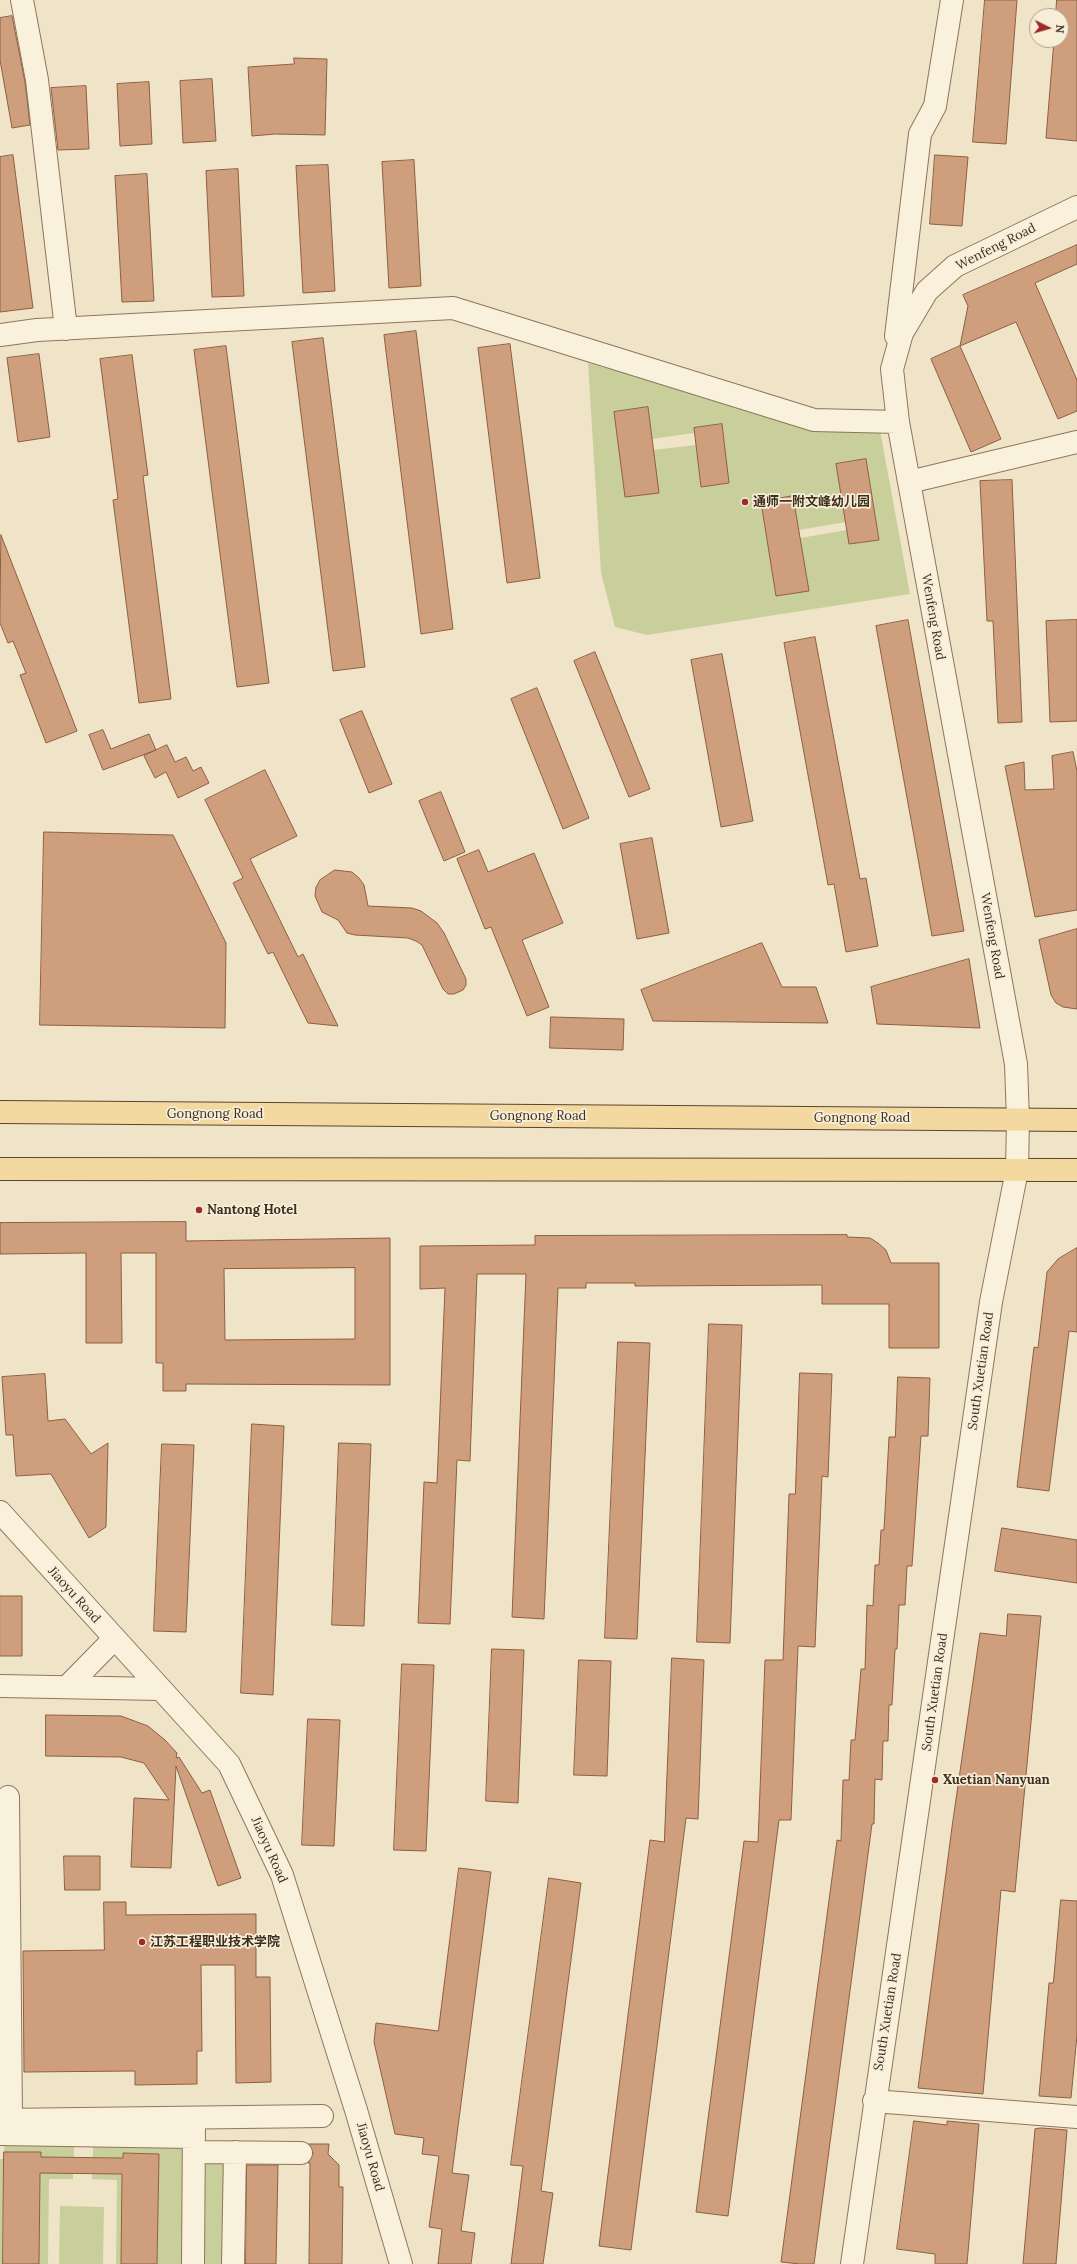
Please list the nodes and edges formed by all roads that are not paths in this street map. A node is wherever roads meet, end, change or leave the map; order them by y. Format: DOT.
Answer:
graph roads {
  1 [pos="22,0"];
  2 [pos="952,0"];
  3 [pos="1077,208"];
  4 [pos="66,329"];
  5 [pos="0,335"];
  6 [pos="892,369"];
  7 [pos="898,422"];
  8 [pos="1077,442"];
  9 [pos="909,482"];
  10 [pos="0,1112"];
  11 [pos="1018,1120"];
  12 [pos="1077,1120"];
  13 [pos="0,1169"];
  14 [pos="1017,1170"];
  15 [pos="1077,1170"];
  16 [pos="0,1512"];
  17 [pos="114,1639"];
  18 [pos="0,1686"];
  19 [pos="68,1686"];
  20 [pos="160,1689"];
  21 [pos="8,1797"];
  22 [pos="4,1869"];
  23 [pos="874,2101"];
  24 [pos="322,2116"];
  25 [pos="1077,2117"];
  26 [pos="4,2124"];
  27 [pos="194,2135"];
  28 [pos="235,2152"];
  29 [pos="301,2153"];
  30 [pos="193,2264"];
  31 [pos="234,2264"];
  32 [pos="401,2264"];
  33 [pos="852,2264"];
  1 -- 4 [label="street"];
  2 -- 6 [label="street"];
  3 -- 6 [label="street, Wenfeng Road"];
  4 -- 5 [label="street"];
  4 -- 7 [label="street"];
  6 -- 7 [label="street, Wenfeng Road"];
  7 -- 9 [label="street, Wenfeng Road"];
  8 -- 9 [label="street"];
  9 -- 11 [label="street, Wenfeng Road"];
  10 -- 11 [label="main road, Gongnong Road"];
  11 -- 12 [label="main road, Gongnong Road"];
  11 -- 14 [label="street, South Xuetian Road"];
  13 -- 14 [label="main road"];
  14 -- 15 [label="main road"];
  14 -- 23 [label="street, South Xuetian Road"];
  16 -- 17 [label="street, Jiaoyu Road"];
  17 -- 19 [label="street"];
  17 -- 20 [label="street, Jiaoyu Road"];
  18 -- 19 [label="street"];
  19 -- 20 [label="street"];
  20 -- 32 [label="street, Jiaoyu Road"];
  21 -- 22 [label="street"];
  22 -- 26 [label="street"];
  23 -- 25 [label="street"];
  23 -- 33 [label="street, South Xuetian Road"];
  24 -- 27 [label="street"];
  26 -- 27 [label="street"];
  27 -- 28 [label="street"];
  27 -- 30 [label="street"];
  28 -- 29 [label="street"];
  28 -- 31 [label="street"];
}
